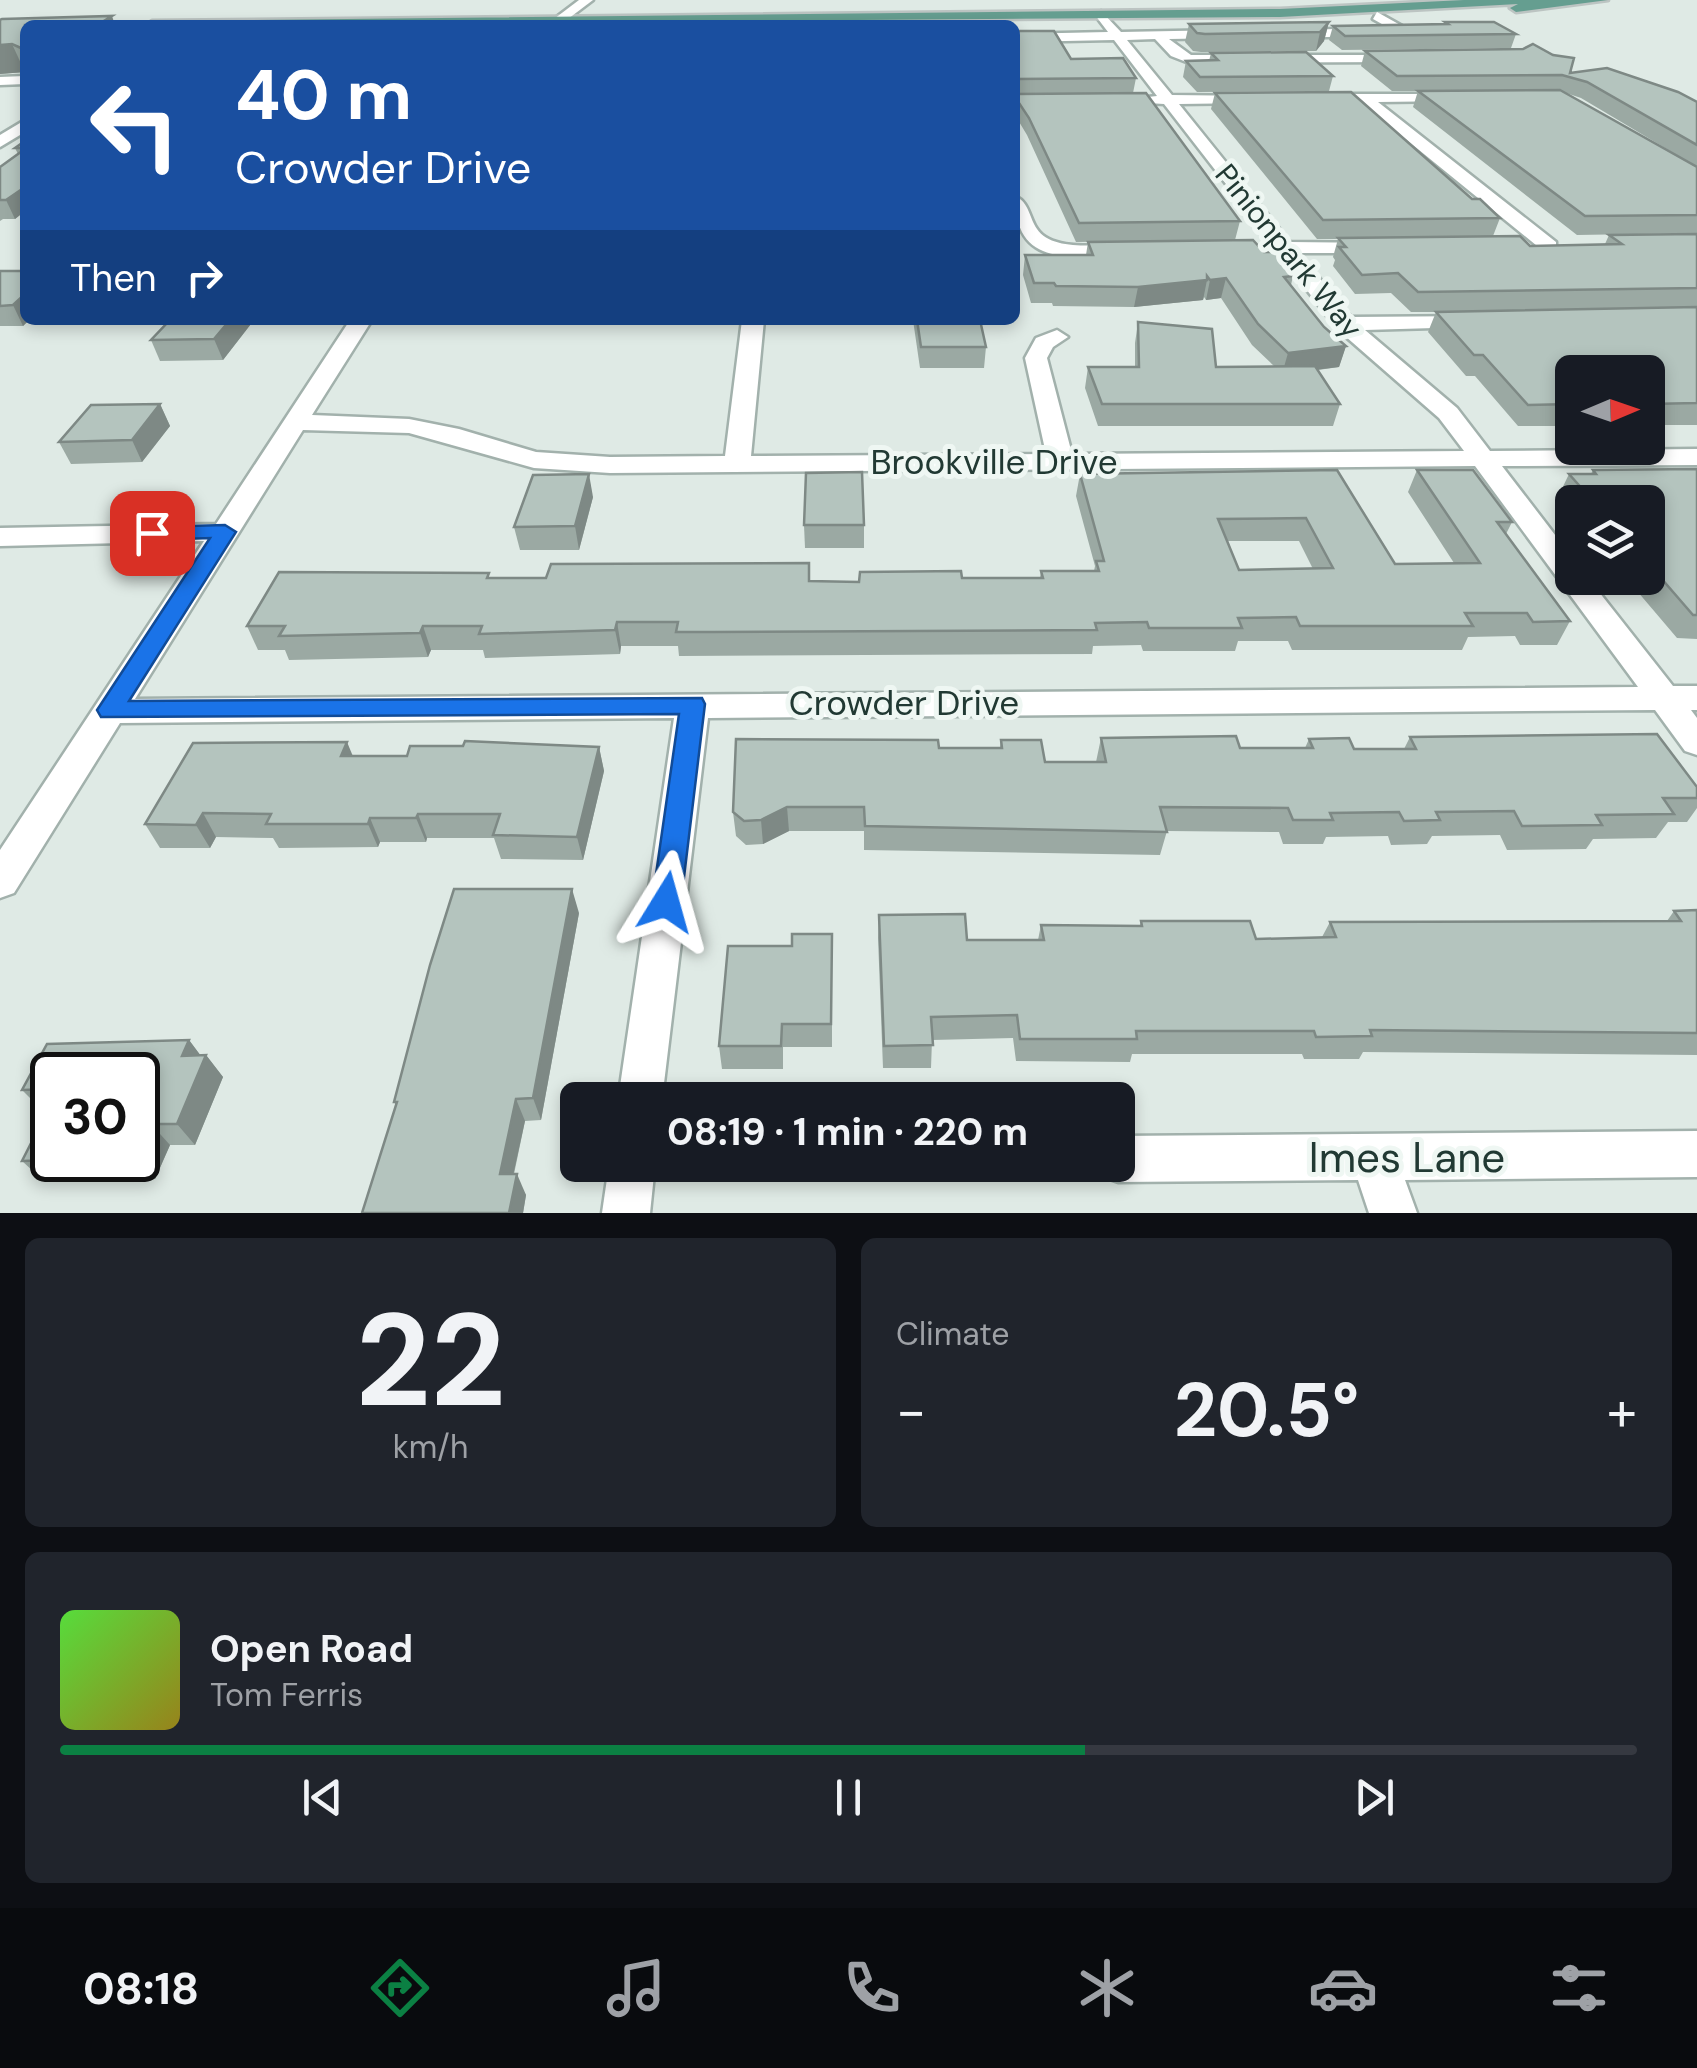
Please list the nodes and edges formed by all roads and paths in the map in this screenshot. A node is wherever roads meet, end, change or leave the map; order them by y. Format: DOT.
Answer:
graph roads {
  1 [pos="587,0"];
  2 [pos="1533,0"];
  3 [pos="1602,0"];
  4 [pos="1377,16"];
  5 [pos="1104,18"];
  6 [pos="558,20"];
  7 [pos="884,20"];
  8 [pos="1015,20"];
  9 [pos="1405,30"];
  10 [pos="1422,30"];
  11 [pos="1352,32"];
  12 [pos="1236,34"];
  13 [pos="1278,34"];
  14 [pos="1160,37"];
  15 [pos="1020,38"];
  16 [pos="1117,38"];
  17 [pos="1390,58"];
  18 [pos="1417,58"];
  19 [pos="1474,96"];
  20 [pos="1305,98"];
  21 [pos="1364,98"];
  22 [pos="1266,99"];
  23 [pos="1130,100"];
  24 [pos="1168,100"];
  25 [pos="1020,212"];
  26 [pos="1511,246"];
  27 [pos="1398,247"];
  28 [pos="1284,248"];
  29 [pos="1246,249"];
  30 [pos="1148,250"];
  31 [pos="1482,321"];
  32 [pos="1346,324"];
  33 [pos="358,325"];
  34 [pos="752,325"];
  35 [pos="1057,336"];
  36 [pos="296,422"];
  37 [pos="1697,457"];
  38 [pos="1486,459"];
  39 [pos="1061,462"];
  40 [pos="737,464"];
  41 [pos="225,532"];
  42 [pos="0,537"];
  43 [pos="1555,553"];
  44 [pos="1586,595"];
  45 [pos="1663,698"];
  46 [pos="1697,698"];
  47 [pos="693,704"];
  48 [pos="110,710"];
  49 [pos="1697,742"];
  50 [pos="0,882"];
  51 [pos="642,1082"];
  52 [pos="1697,1154"];
  53 [pos="1374,1157"];
  54 [pos="1135,1159"];
  55 [pos="630,1182"];
  56 [pos="626,1213"];
  57 [pos="1393,1213"];
  1 -- 6 [label="street"];
  2 -- 5 [label="main road"];
  3 -- 4 [label="main road"];
  4 -- 5 [label="main road"];
  4 -- 9 [label="street"];
  5 -- 7 [label="main road"];
  5 -- 8 [label="main road"];
  5 -- 16 [label="street, Pinionpark Way"];
  9 -- 10 [label="street"];
  9 -- 11 [label="street"];
  11 -- 13 [label="street"];
  11 -- 17 [label="street"];
  12 -- 14 [label="street"];
  14 -- 16 [label="street"];
  14 -- 17 [label="street"];
  15 -- 16 [label="street"];
  16 -- 24 [label="street, Pinionpark Way"];
  17 -- 18 [label="street"];
  19 -- 21 [label="street"];
  20 -- 21 [label="street"];
  21 -- 26 [label="street"];
  22 -- 24 [label="street"];
  23 -- 24 [label="street"];
  24 -- 28 [label="street, Pinionpark Way"];
  25 -- 30 [label="street"];
  27 -- 28 [label="street"];
  28 -- 29 [label="street"];
  28 -- 32 [label="street, Pinionpark Way"];
  31 -- 32 [label="street"];
  32 -- 38 [label="street, Pinionpark Way"];
  33 -- 36 [label="street"];
  34 -- 40 [label="street"];
  35 -- 39 [label="street"];
  36 -- 40 [label="street, Brookville Drive"];
  36 -- 41 [label="street"];
  37 -- 38 [label="street, Brookville Drive"];
  38 -- 39 [label="street, Brookville Drive"];
  38 -- 43 [label="street, Pinionpark Way"];
  39 -- 40 [label="street, Brookville Drive"];
  41 -- 42 [label="street"];
  41 -- 48 [label="street"];
  44 -- 45 [label="street, Pinionpark Way"];
  45 -- 46 [label="street, Crowder Drive"];
  45 -- 47 [label="street, Crowder Drive"];
  45 -- 49 [label="street, Pinionpark Way"];
  47 -- 48 [label="street, Crowder Drive"];
  47 -- 51 [label="street"];
  48 -- 50 [label="street"];
  52 -- 53 [label="street, Imes Lane"];
  53 -- 54 [label="street, Imes Lane"];
  53 -- 57 [label="street"];
  55 -- 56 [label="street"];
}
